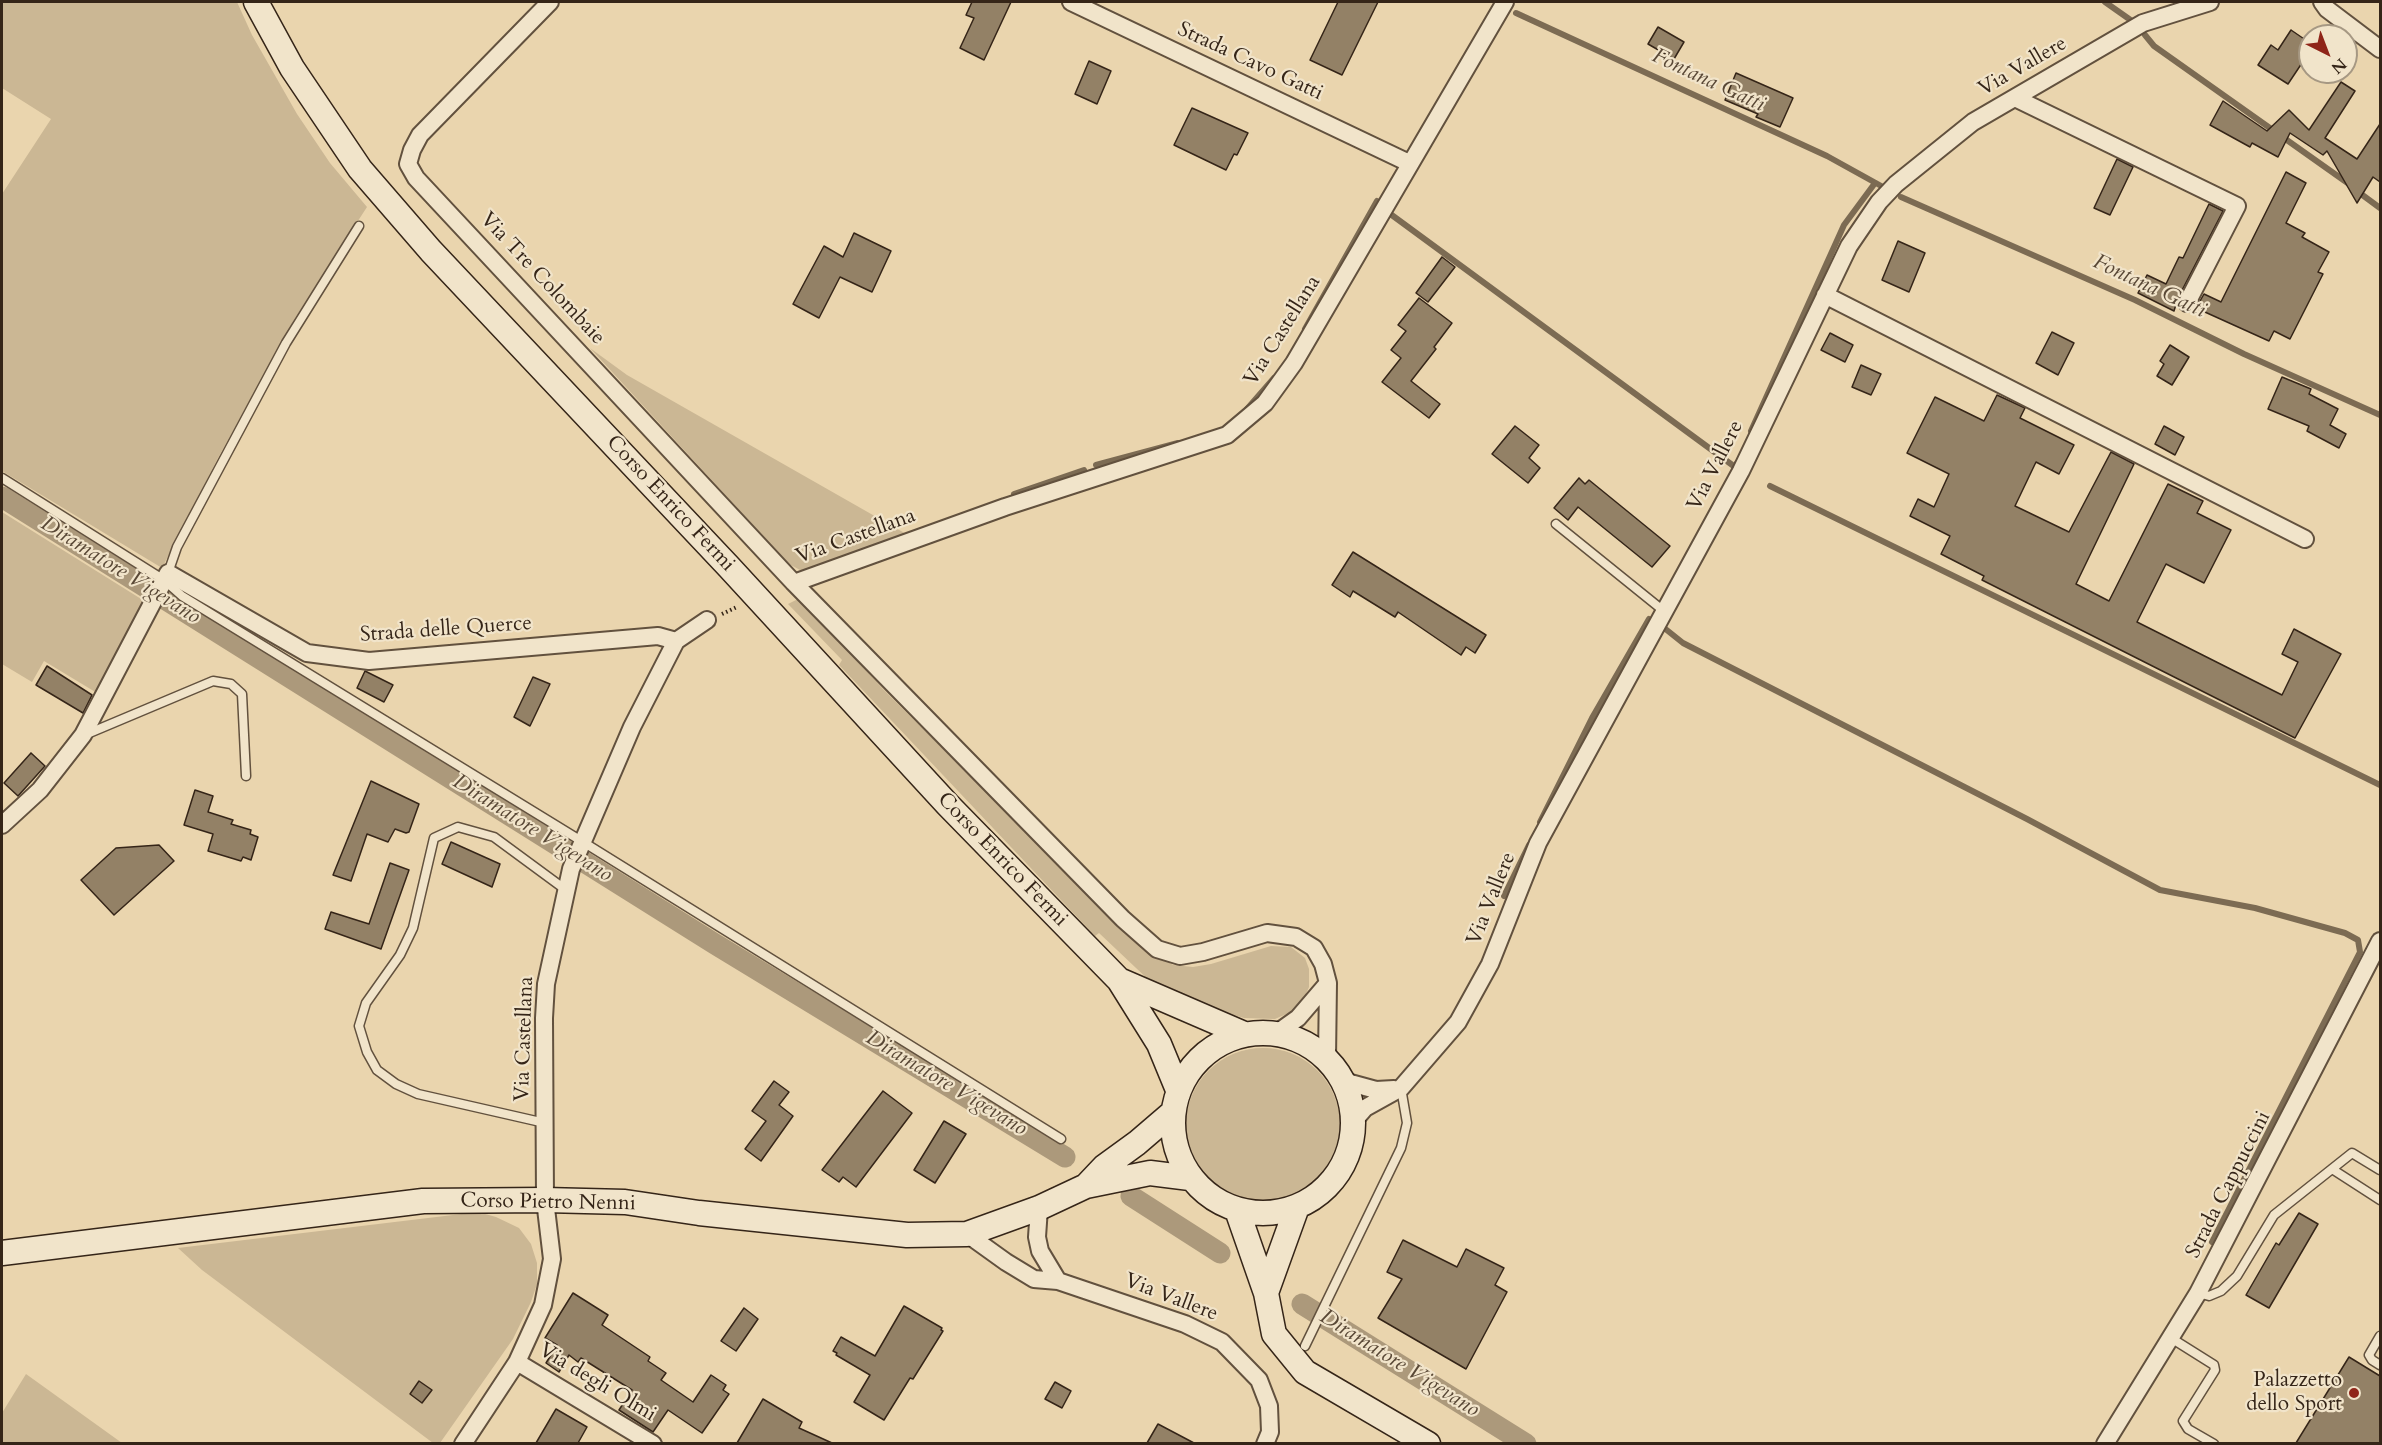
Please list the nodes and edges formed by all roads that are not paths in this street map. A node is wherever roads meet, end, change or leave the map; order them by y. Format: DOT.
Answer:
graph roads {
  1 [pos="256,2"];
  2 [pos="550,2"];
  3 [pos="1071,2"];
  4 [pos="1505,2"];
  5 [pos="2210,2"];
  6 [pos="2322,2"];
  7 [pos="2380,49"];
  8 [pos="2014,98"];
  9 [pos="1409,163"];
  10 [pos="358,226"];
  11 [pos="1825,295"];
  12 [pos="2187,303"];
  13 [pos="2,478"];
  14 [pos="1556,524"];
  15 [pos="2305,539"];
  16 [pos="165,579"];
  17 [pos="794,583"];
  18 [pos="1665,612"];
  19 [pos="707,620"];
  20 [pos="676,640"];
  21 [pos="83,735"];
  22 [pos="246,776"];
  23 [pos="2,825"];
  24 [pos="583,842"];
  25 [pos="566,890"];
  26 [pos="2380,942"];
  27 [pos="1119,980"];
  28 [pos="1328,983"];
  29 [pos="1244,1034"];
  30 [pos="1277,1034"];
  31 [pos="1327,1058"];
  32 [pos="1343,1081"];
  33 [pos="1401,1088"];
  34 [pos="1175,1102"];
  35 [pos="1353,1122"];
  36 [pos="545,1123"];
  37 [pos="1061,1139"];
  38 [pos="2332,1169"];
  39 [pos="2380,1170"];
  40 [pos="1190,1178"];
  41 [pos="1086,1186"];
  42 [pos="545,1200"];
  43 [pos="2380,1200"];
  44 [pos="1298,1206"];
  45 [pos="1039,1208"];
  46 [pos="1237,1210"];
  47 [pos="967,1234"];
  48 [pos="2,1253"];
  49 [pos="1059,1281"];
  50 [pos="1266,1293"];
  51 [pos="2198,1293"];
  52 [pos="2380,1336"];
  53 [pos="2171,1338"];
  54 [pos="1305,1347"];
  55 [pos="517,1362"];
  56 [pos="2380,1365"];
  57 [pos="463,1443"];
  58 [pos="653,1443"];
  59 [pos="1265,1443"];
  60 [pos="1428,1443"];
  61 [pos="2105,1443"];
  62 [pos="2214,1443"];
  1 -- 27 [label="main road, Corso Enrico Fermi"];
  2 -- 17 [label="street, Via Tre Colombaie"];
  3 -- 9 [label="street, Strada Cavo Gatti"];
  4 -- 9 [label="street, Via Castellana"];
  5 -- 8 [label="street, Via Vallere"];
  6 -- 7 [label="street"];
  8 -- 11 [label="street, Via Vallere"];
  8 -- 12 [label="street"];
  9 -- 17 [label="street, Via Castellana"];
  10 -- 16 [label="lane"];
  11 -- 15 [label="street"];
  11 -- 18 [label="street, Via Vallere"];
  13 -- 16 [label="lane"];
  14 -- 18 [label="lane"];
  16 -- 20 [label="street, Strada delle Querce"];
  16 -- 21 [label="street"];
  16 -- 24 [label="lane"];
  17 -- 28 [label="street"];
  18 -- 33 [label="street, Via Vallere"];
  19 -- 20 [label="street"];
  20 -- 24 [label="street, Via Castellana"];
  21 -- 22 [label="lane"];
  21 -- 23 [label="street"];
  24 -- 25 [label="street, Via Castellana"];
  24 -- 37 [label="lane"];
  25 -- 36 [label="street, Via Castellana"];
  25 -- 36 [label="lane"];
  26 -- 51 [label="street, Strada Cappuccini"];
  27 -- 29 [label="main road, Corso Enrico Fermi"];
  27 -- 34 [label="main road, Corso Enrico Fermi"];
  28 -- 30 [label="street"];
  28 -- 31 [label="street"];
  29 -- 30 [label="main road"];
  29 -- 34 [label="main road"];
  30 -- 31 [label="main road"];
  31 -- 32 [label="main road"];
  32 -- 33 [label="street"];
  32 -- 35 [label="main road"];
  33 -- 35 [label="street, Via Vallere"];
  33 -- 54 [label="lane"];
  34 -- 40 [label="main road"];
  34 -- 41 [label="main road, Corso Pietro Nenni"];
  35 -- 44 [label="main road"];
  36 -- 42 [label="street, Via Castellana"];
  38 -- 39 [label="lane"];
  38 -- 43 [label="lane"];
  38 -- 51 [label="lane"];
  40 -- 41 [label="main road, Corso Pietro Nenni"];
  40 -- 46 [label="main road"];
  41 -- 45 [label="main road, Corso Pietro Nenni"];
  42 -- 47 [label="main road, Corso Pietro Nenni"];
  42 -- 48 [label="main road, Corso Pietro Nenni"];
  42 -- 55 [label="street, Via Castellana"];
  44 -- 46 [label="main road"];
  44 -- 50 [label="main road"];
  45 -- 47 [label="main road, Corso Pietro Nenni"];
  45 -- 49 [label="street"];
  46 -- 50 [label="main road"];
  47 -- 49 [label="street, Via Vallere"];
  49 -- 59 [label="street, Via Vallere"];
  50 -- 60 [label="main road"];
  51 -- 53 [label="street, Strada Cappuccini"];
  52 -- 56 [label="lane"];
  53 -- 61 [label="street, Strada Cappuccini"];
  53 -- 62 [label="lane"];
  55 -- 57 [label="street, Via Castellana"];
  55 -- 58 [label="street, Via degli Olmi"];
}
